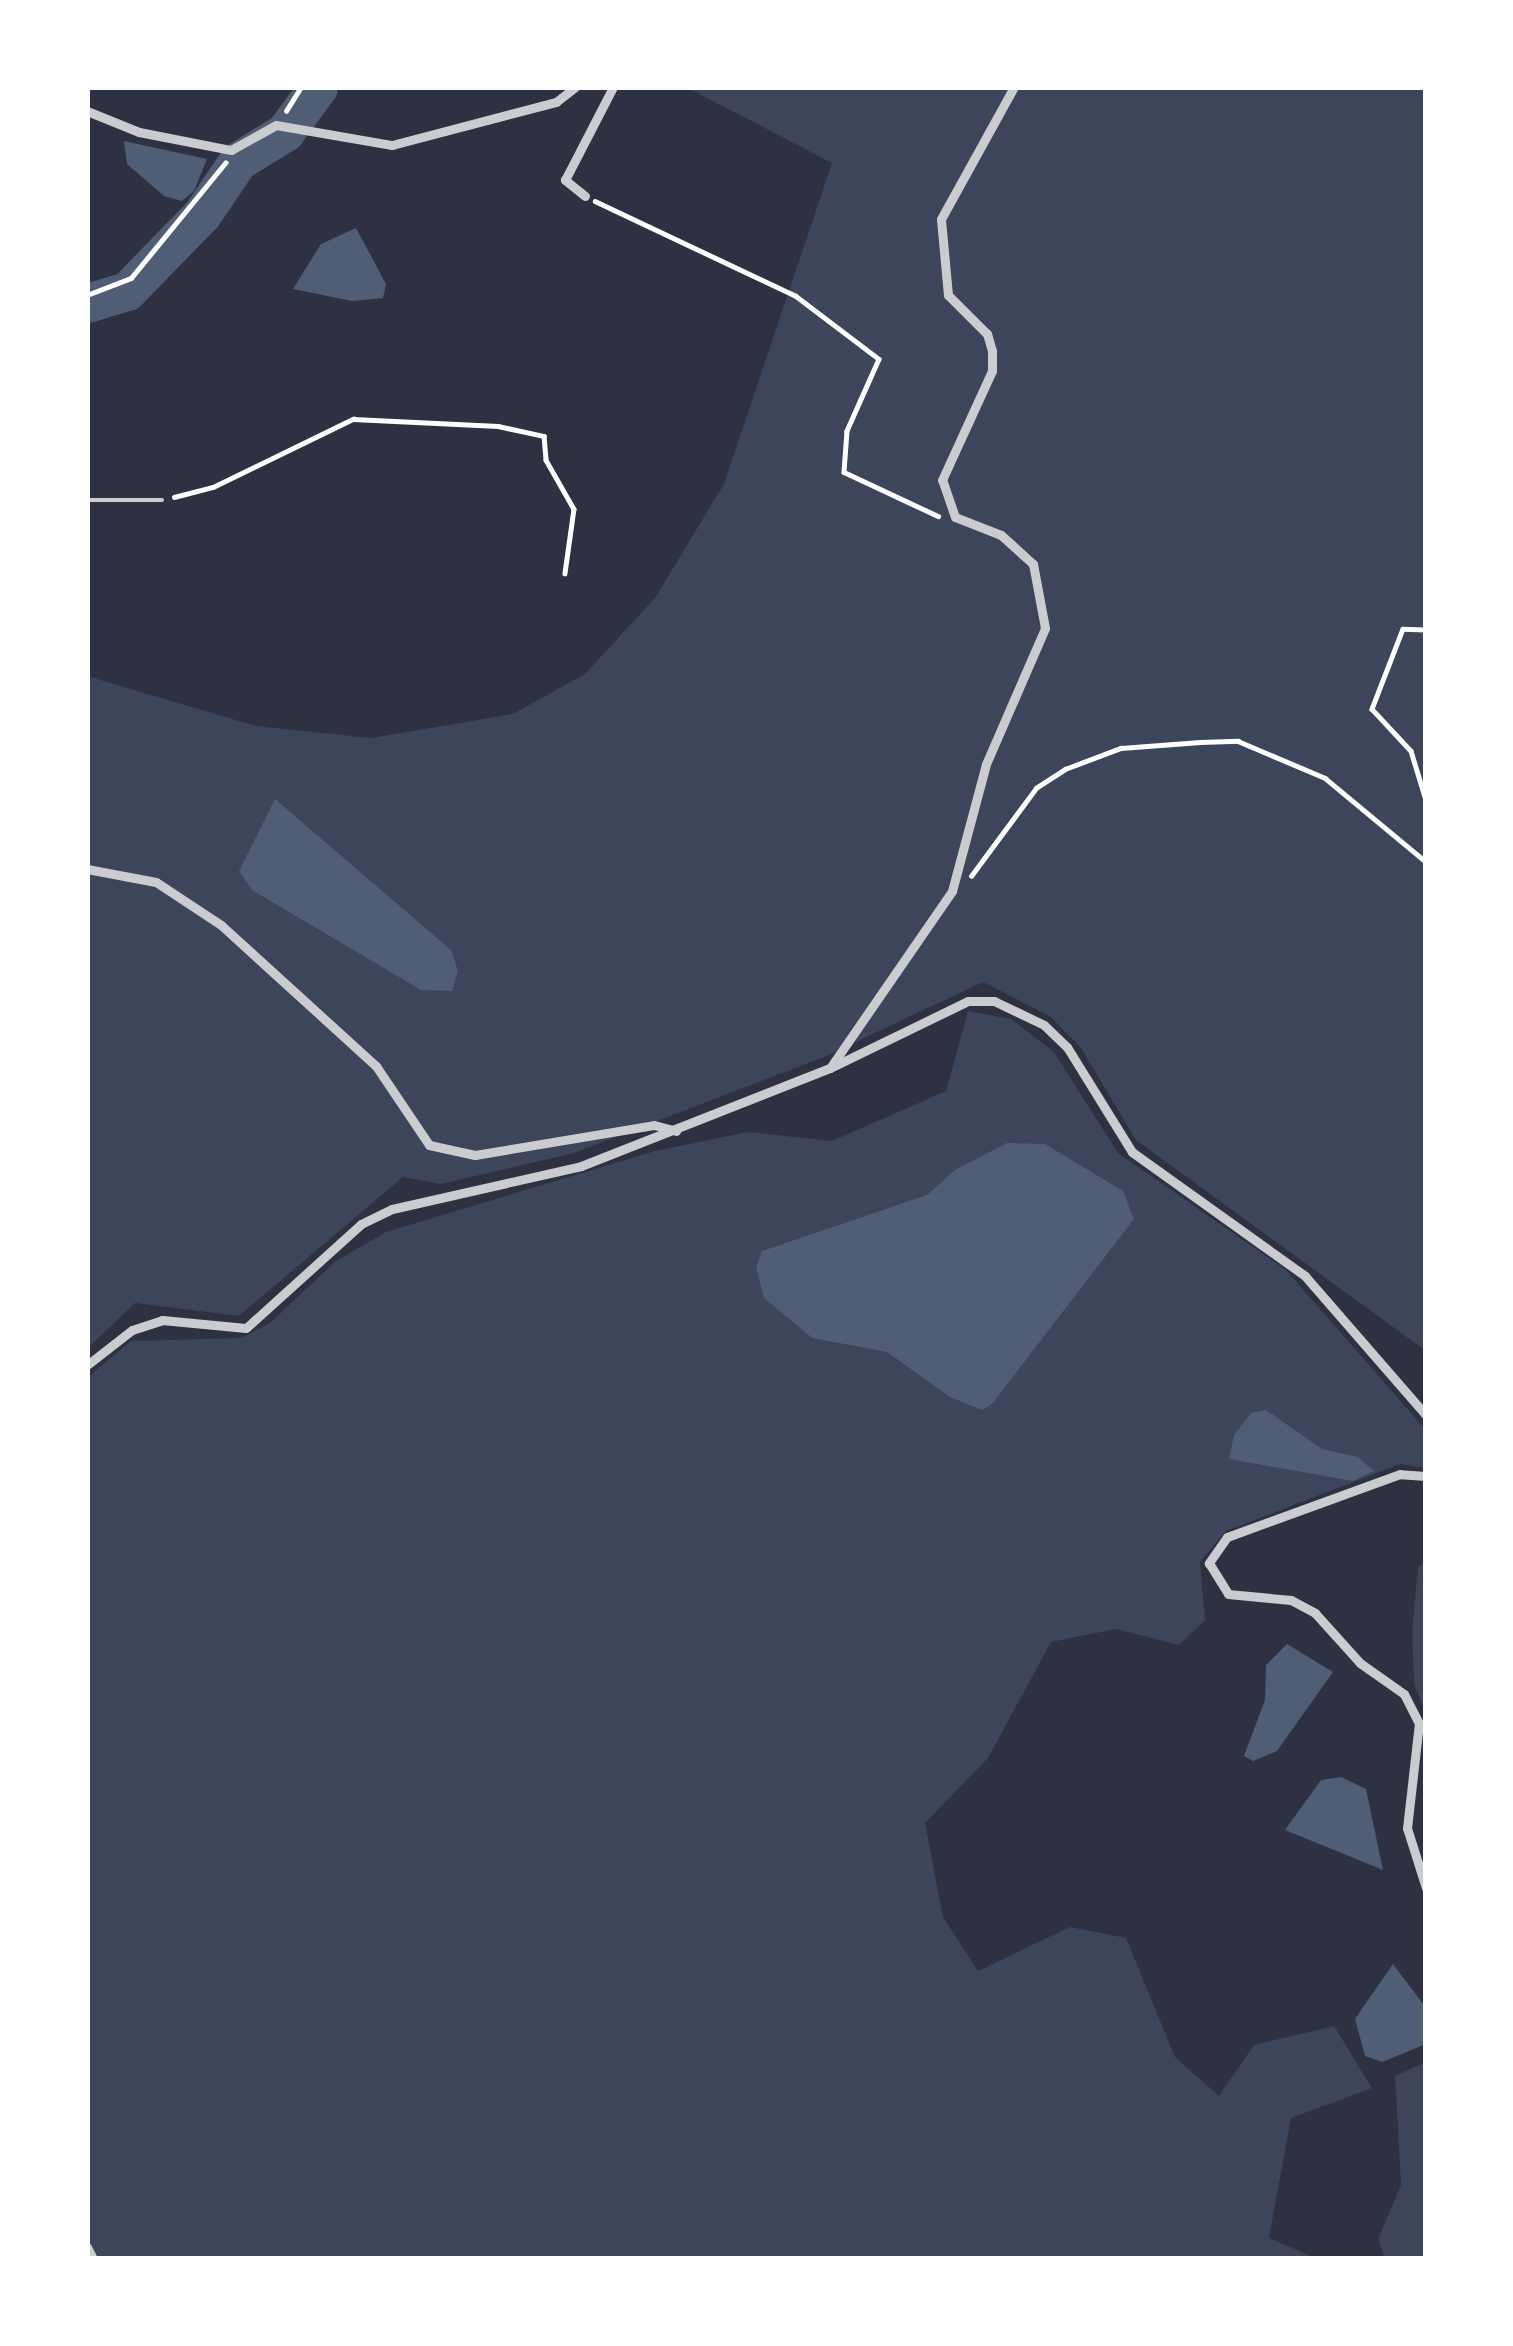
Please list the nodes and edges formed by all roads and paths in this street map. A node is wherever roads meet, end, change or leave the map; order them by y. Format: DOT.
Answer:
graph roads {
  1 [pos="302,87"];
  2 [pos="575,87"];
  3 [pos="614,87"];
  4 [pos="1014,87"];
  5 [pos="87,111"];
  6 [pos="279,125"];
  7 [pos="231,150"];
  8 [pos="584,196"];
  9 [pos="87,295"];
  10 [pos="87,500"];
  11 [pos="162,500"];
  12 [pos="955,518"];
  13 [pos="566,573"];
  14 [pos="1426,630"];
  15 [pos="1426,801"];
  16 [pos="1426,836"];
  17 [pos="1426,862"];
  18 [pos="87,869"];
  19 [pos="952,891"];
  20 [pos="830,1068"];
  21 [pos="676,1131"];
  22 [pos="87,1365"];
  23 [pos="1426,1415"];
  24 [pos="1426,1475"];
  25 [pos="1426,1888"];
  26 [pos="87,2247"];
  27 [pos="93,2259"];
  1 -- 6 [label="path"];
  2 -- 6 [label="street"];
  3 -- 8 [label="street"];
  4 -- 12 [label="street"];
  5 -- 7 [label="street"];
  6 -- 7 [label="street"];
  7 -- 9 [label="path"];
  8 -- 12 [label="path"];
  10 -- 11 [label="lane"];
  11 -- 13 [label="path"];
  12 -- 19 [label="street"];
  14 -- 15 [label="path"];
  15 -- 16 [label="path"];
  17 -- 19 [label="path"];
  18 -- 21 [label="street"];
  19 -- 20 [label="street"];
  20 -- 21 [label="street"];
  20 -- 23 [label="street"];
  21 -- 22 [label="street"];
  24 -- 25 [label="street"];
  26 -- 27 [label="street"];
}
